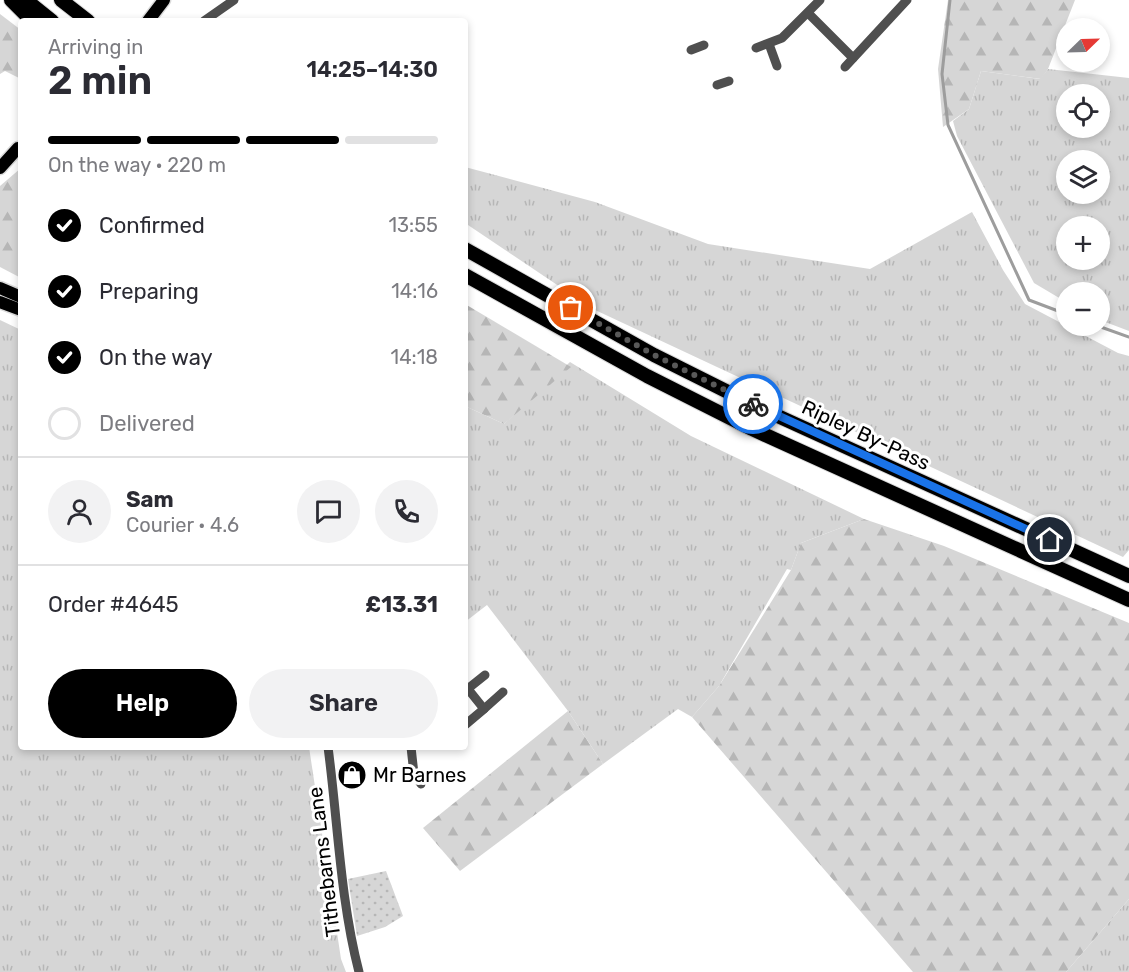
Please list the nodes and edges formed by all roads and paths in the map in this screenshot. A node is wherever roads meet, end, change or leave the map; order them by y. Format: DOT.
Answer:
graph roads {
  1 [pos="11,0"];
  2 [pos="26,0"];
  3 [pos="61,0"];
  4 [pos="234,0"];
  5 [pos="820,0"];
  6 [pos="907,0"];
  7 [pos="162,3"];
  8 [pos="808,13"];
  9 [pos="29,18"];
  10 [pos="48,18"];
  11 [pos="84,18"];
  12 [pos="150,18"];
  13 [pos="208,18"];
  14 [pos="769,44"];
  15 [pos="704,45"];
  16 [pos="756,48"];
  17 [pos="691,50"];
  18 [pos="853,58"];
  19 [pos="777,66"];
  20 [pos="845,67"];
  21 [pos="729,81"];
  22 [pos="717,85"];
  23 [pos="18,148"];
  24 [pos="18,149"];
  25 [pos="0,161"];
  26 [pos="0,168"];
  27 [pos="468,251"];
  28 [pos="468,277"];
  29 [pos="0,288"];
  30 [pos="18,296"];
  31 [pos="0,302"];
  32 [pos="18,309"];
  33 [pos="1129,576"];
  34 [pos="1129,600"];
  35 [pos="485,675"];
  36 [pos="468,688"];
  37 [pos="468,692"];
  38 [pos="503,692"];
  39 [pos="484,709"];
  40 [pos="468,722"];
  41 [pos="328,750"];
  42 [pos="411,750"];
  43 [pos="421,784"];
  44 [pos="359,972"];
  1 -- 9 [label="highway"];
  2 -- 10 [label="highway"];
  3 -- 11 [label="highway"];
  4 -- 13 [label="street"];
  5 -- 8 [label="street"];
  6 -- 18 [label="street"];
  7 -- 12 [label="main road"];
  8 -- 14 [label="street"];
  8 -- 18 [label="street"];
  14 -- 16 [label="street"];
  14 -- 19 [label="street"];
  15 -- 17 [label="street"];
  18 -- 20 [label="street"];
  21 -- 22 [label="street"];
  23 -- 25 [label="main road"];
  24 -- 26 [label="main road"];
  27 -- 33 [label="highway, Ripley By-Pass"];
  28 -- 34 [label="highway"];
  29 -- 30 [label="main road"];
  31 -- 32 [label="main road"];
  35 -- 36 [label="street"];
  37 -- 39 [label="street"];
  38 -- 39 [label="street"];
  39 -- 40 [label="street"];
  41 -- 44 [label="street, Tithebarns Lane"];
  42 -- 43 [label="street"];
}
